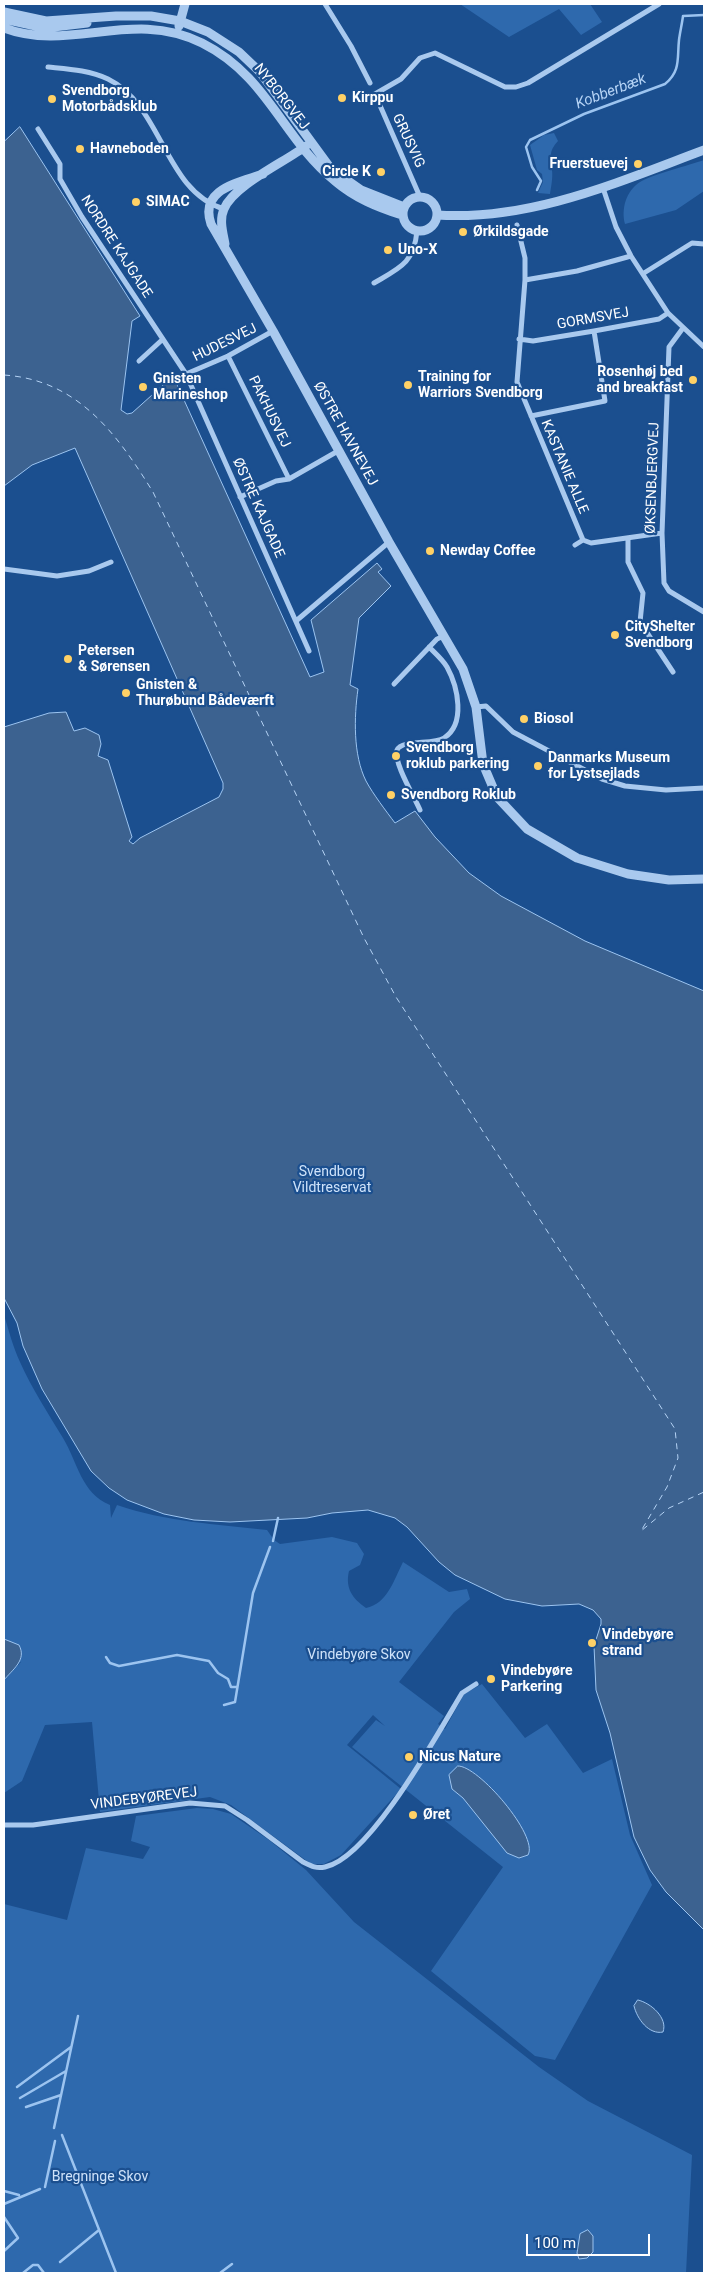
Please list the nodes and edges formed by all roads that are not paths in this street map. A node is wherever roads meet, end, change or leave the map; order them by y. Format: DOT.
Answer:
graph roads {
  1 [pos="185,4"];
  2 [pos="325,4"];
  3 [pos="660,4"];
  4 [pos="4,12"];
  5 [pos="116,16"];
  6 [pos="4,19"];
  7 [pos="180,21"];
  8 [pos="5,30"];
  9 [pos="177,34"];
  10 [pos="48,67"];
  11 [pos="370,83"];
  12 [pos="38,128"];
  13 [pos="306,145"];
  14 [pos="704,150"];
  15 [pos="263,174"];
  16 [pos="603,188"];
  17 [pos="420,196"];
  18 [pos="209,205"];
  19 [pos="224,210"];
  20 [pos="403,211"];
  21 [pos="437,215"];
  22 [pos="517,225"];
  23 [pos="417,232"];
  24 [pos="704,244"];
  25 [pos="221,248"];
  26 [pos="631,256"];
  27 [pos="644,273"];
  28 [pos="525,280"];
  29 [pos="374,283"];
  30 [pos="668,313"];
  31 [pos="683,328"];
  32 [pos="273,331"];
  33 [pos="594,331"];
  34 [pos="163,339"];
  35 [pos="520,339"];
  36 [pos="704,347"];
  37 [pos="228,356"];
  38 [pos="139,361"];
  39 [pos="186,374"];
  40 [pos="530,416"];
  41 [pos="338,451"];
  42 [pos="289,479"];
  43 [pos="240,497"];
  44 [pos="662,533"];
  45 [pos="628,539"];
  46 [pos="583,540"];
  47 [pos="389,542"];
  48 [pos="576,545"];
  49 [pos="111,562"];
  50 [pos="4,569"];
  51 [pos="704,612"];
  52 [pos="296,621"];
  53 [pos="445,635"];
  54 [pos="429,647"];
  55 [pos="309,651"];
  56 [pos="673,672"];
  57 [pos="394,684"];
  58 [pos="476,707"];
  59 [pos="704,788"];
  60 [pos="420,810"];
  61 [pos="704,879"];
  62 [pos="476,1684"];
  63 [pos="4,1825"];
  1 -- 7 [label="street"];
  2 -- 11 [label="street"];
  3 -- 17 [label="street, GRUSVIG"];
  4 -- 5 [label="street, NYBORGVEJ"];
  5 -- 6 [label="street, NYBORGVEJ"];
  5 -- 7 [label="street, NYBORGVEJ"];
  7 -- 9 [label="street"];
  7 -- 13 [label="street, NYBORGVEJ"];
  8 -- 9 [label="street, NYBORGVEJ"];
  9 -- 13 [label="street, NYBORGVEJ"];
  10 -- 18 [label="street"];
  12 -- 34 [label="street, NORDRE KAJGADE"];
  13 -- 15 [label="street"];
  13 -- 20 [label="street, NYBORGVEJ"];
  14 -- 16 [label="street"];
  15 -- 18 [label="street"];
  15 -- 19 [label="street"];
  16 -- 21 [label="street"];
  16 -- 26 [label="street"];
  17 -- 20 [label="street"];
  17 -- 21 [label="street"];
  18 -- 19 [label="street"];
  18 -- 25 [label="street, ØSTRE HAVNEVEJ"];
  19 -- 25 [label="street, ØSTRE HAVNEVEJ"];
  20 -- 23 [label="street"];
  21 -- 23 [label="street"];
  22 -- 28 [label="street, KASTANIE ALLE"];
  23 -- 29 [label="street"];
  24 -- 27 [label="street"];
  25 -- 32 [label="street, ØSTRE HAVNEVEJ"];
  26 -- 27 [label="street"];
  26 -- 28 [label="street"];
  27 -- 30 [label="street"];
  28 -- 35 [label="street, KASTANIE ALLE"];
  30 -- 31 [label="street"];
  30 -- 33 [label="street, GORMSVEJ"];
  31 -- 36 [label="street"];
  31 -- 44 [label="street, ØKSENBJERGVEJ"];
  32 -- 37 [label="street, HUDESVEJ"];
  32 -- 41 [label="street, ØSTRE HAVNEVEJ"];
  33 -- 35 [label="street, GORMSVEJ"];
  33 -- 40 [label="street"];
  34 -- 38 [label="street"];
  34 -- 39 [label="street, NORDRE KAJGADE"];
  35 -- 40 [label="street, KASTANIE ALLE"];
  37 -- 39 [label="street, HUDESVEJ"];
  37 -- 42 [label="street, PAKHUSVEJ"];
  39 -- 43 [label="street, ØSTRE KAJGADE"];
  40 -- 46 [label="street, KASTANIE ALLE"];
  41 -- 42 [label="street"];
  41 -- 47 [label="street, ØSTRE HAVNEVEJ"];
  42 -- 43 [label="street"];
  43 -- 52 [label="street, ØSTRE KAJGADE"];
  44 -- 45 [label="street"];
  44 -- 51 [label="street, ØKSENBJERGVEJ"];
  45 -- 46 [label="street"];
  45 -- 56 [label="street"];
  46 -- 48 [label="street"];
  47 -- 52 [label="street"];
  47 -- 53 [label="street, ØSTRE HAVNEVEJ"];
  49 -- 50 [label="street"];
  52 -- 55 [label="street, ØSTRE KAJGADE"];
  53 -- 54 [label="street"];
  53 -- 58 [label="street, ØSTRE HAVNEVEJ"];
  54 -- 57 [label="street"];
  54 -- 60 [label="street"];
  58 -- 59 [label="street"];
  58 -- 61 [label="street, ØSTRE HAVNEVEJ"];
  62 -- 63 [label="street, VINDEBYØREVEJ"];
}
